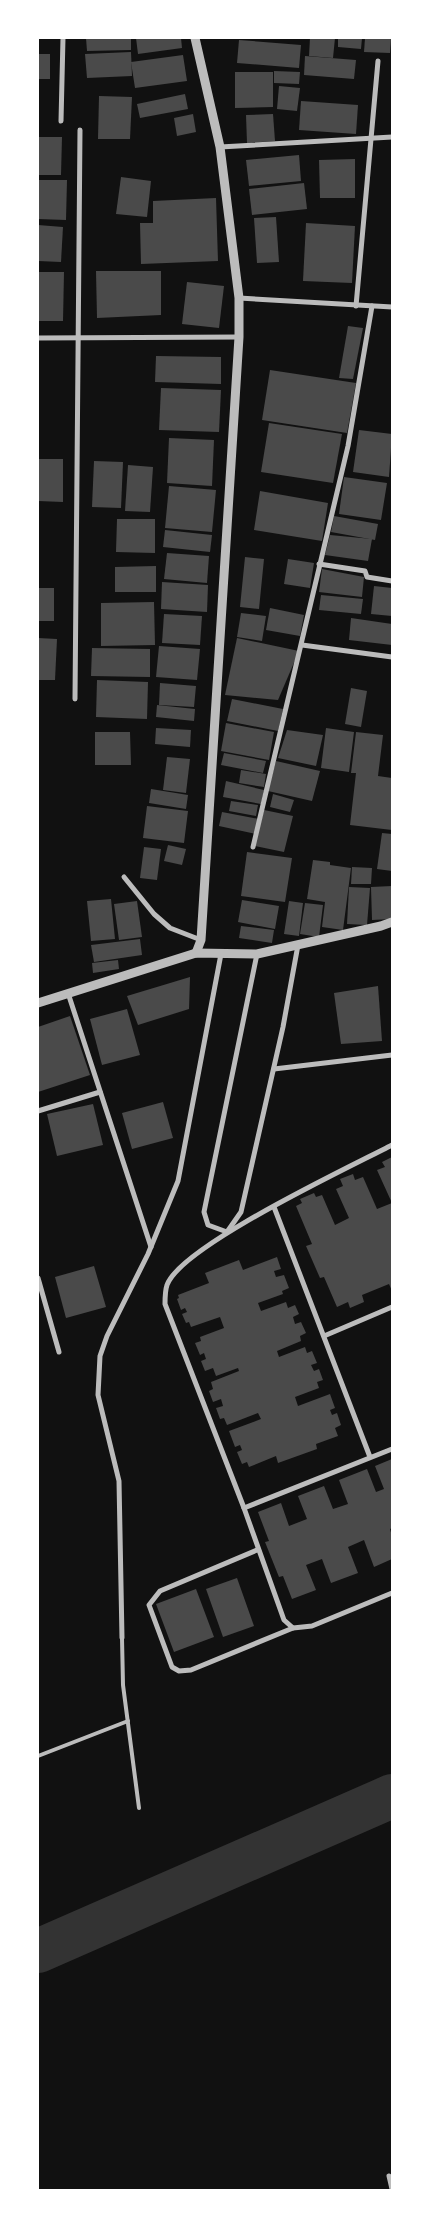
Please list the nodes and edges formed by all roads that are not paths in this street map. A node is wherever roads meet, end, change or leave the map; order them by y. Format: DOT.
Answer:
graph roads {
  1 [pos="63,38"];
  2 [pos="195,38"];
  3 [pos="378,61"];
  4 [pos="61,121"];
  5 [pos="80,130"];
  6 [pos="392,137"];
  7 [pos="371,138"];
  8 [pos="220,147"];
  9 [pos="239,298"];
  10 [pos="356,306"];
  11 [pos="372,306"];
  12 [pos="392,307"];
  13 [pos="239,337"];
  14 [pos="38,338"];
  15 [pos="78,338"];
  16 [pos="319,564"];
  17 [pos="392,581"];
  18 [pos="302,645"];
  19 [pos="392,657"];
  20 [pos="75,699"];
  21 [pos="253,848"];
  22 [pos="124,877"];
  23 [pos="392,922"];
  24 [pos="201,940"];
  25 [pos="298,945"];
  26 [pos="196,953"];
  27 [pos="221,954"];
  28 [pos="257,954"];
  29 [pos="68,993"];
  30 [pos="38,1003"];
  31 [pos="392,1055"];
  32 [pos="274,1069"];
  33 [pos="100,1092"];
  34 [pos="38,1111"];
  35 [pos="392,1145"];
  36 [pos="274,1207"];
  37 [pos="227,1232"];
  38 [pos="151,1247"];
  39 [pos="38,1278"];
  40 [pos="392,1307"];
  41 [pos="324,1336"];
  42 [pos="60,1352"];
  43 [pos="392,1449"];
  44 [pos="370,1457"];
  45 [pos="244,1508"];
  46 [pos="257,1550"];
  47 [pos="392,1593"];
  48 [pos="292,1628"];
  49 [pos="122,1638"];
  50 [pos="128,1721"];
  51 [pos="38,1756"];
  52 [pos="139,1808"];
  53 [pos="389,2176"];
  54 [pos="392,2189"];
  1 -- 4 [label="street"];
  2 -- 8 [label="street"];
  3 -- 7 [label="street"];
  5 -- 15 [label="street"];
  6 -- 7 [label="street"];
  7 -- 8 [label="street"];
  7 -- 10 [label="street"];
  8 -- 9 [label="street"];
  9 -- 10 [label="street"];
  9 -- 13 [label="street"];
  10 -- 11 [label="street"];
  11 -- 12 [label="street"];
  11 -- 16 [label="street"];
  13 -- 15 [label="street"];
  13 -- 24 [label="street"];
  14 -- 15 [label="street"];
  15 -- 20 [label="street"];
  16 -- 17 [label="street"];
  16 -- 18 [label="street"];
  18 -- 19 [label="street"];
  18 -- 21 [label="street"];
  22 -- 24 [label="street"];
  23 -- 25 [label="street"];
  24 -- 26 [label="street"];
  25 -- 28 [label="street"];
  25 -- 32 [label="street"];
  26 -- 27 [label="street"];
  26 -- 29 [label="street"];
  27 -- 28 [label="street"];
  27 -- 38 [label="street"];
  28 -- 37 [label="street"];
  29 -- 30 [label="street"];
  29 -- 33 [label="street"];
  31 -- 32 [label="street"];
  32 -- 37 [label="street"];
  33 -- 34 [label="street"];
  33 -- 38 [label="street"];
  35 -- 36 [label="street"];
  36 -- 37 [label="street"];
  36 -- 41 [label="street"];
  37 -- 45 [label="street"];
  38 -- 49 [label="street"];
  39 -- 42 [label="street"];
  40 -- 41 [label="street"];
  41 -- 44 [label="street"];
  43 -- 44 [label="street"];
  44 -- 45 [label="street"];
  45 -- 46 [label="street"];
  46 -- 48 [label="street"];
  46 -- 48 [label="street"];
  47 -- 48 [label="street"];
  49 -- 50 [label="lane"];
  50 -- 51 [label="lane"];
  50 -- 52 [label="lane"];
  53 -- 54 [label="street"];
}
